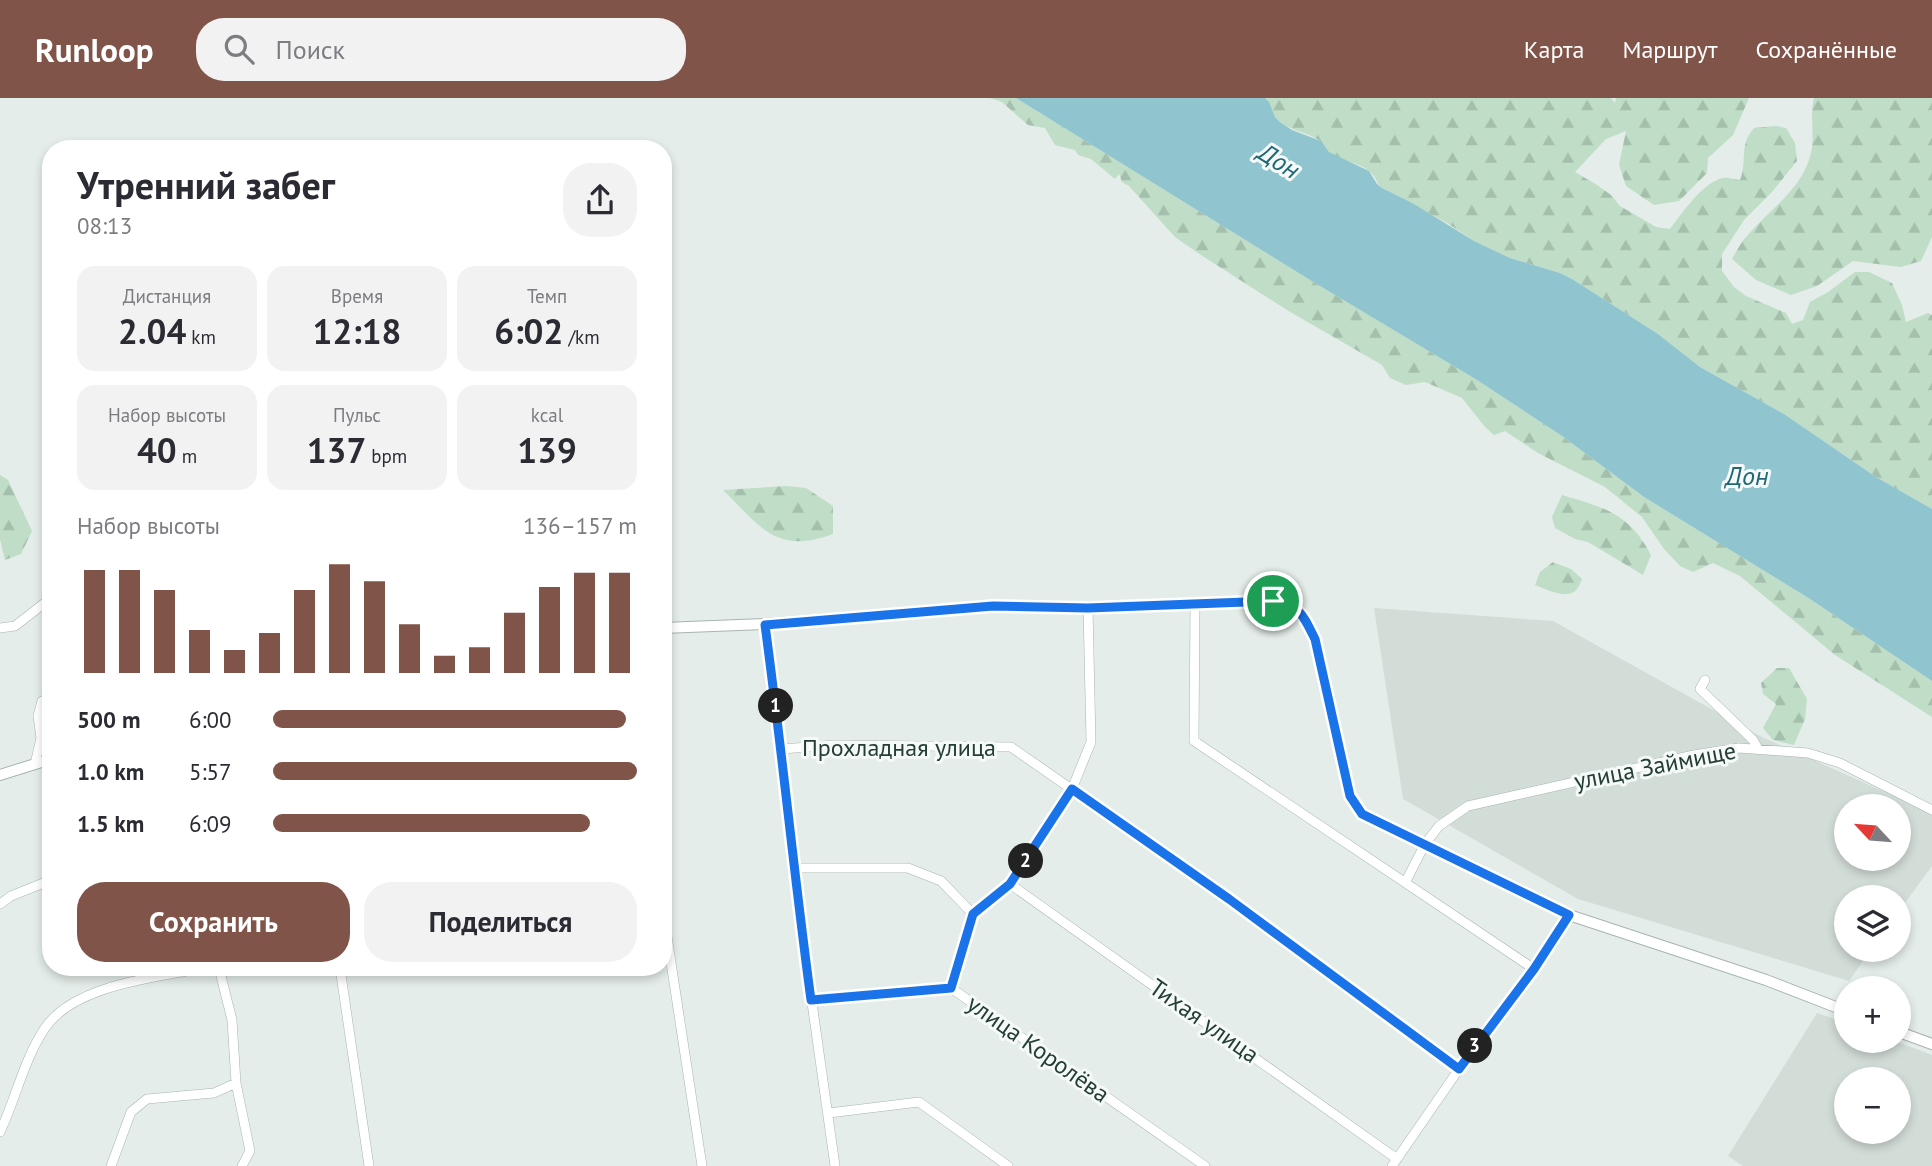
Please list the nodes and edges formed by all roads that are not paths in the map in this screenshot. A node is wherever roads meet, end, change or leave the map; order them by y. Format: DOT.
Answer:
graph roads {
  1 [pos="1195,603"];
  2 [pos="42,605"];
  3 [pos="1088,608"];
  4 [pos="765,625"];
  5 [pos="0,628"];
  6 [pos="672,628"];
  7 [pos="1705,680"];
  8 [pos="42,701"];
  9 [pos="781,748"];
  10 [pos="1758,749"];
  11 [pos="42,762"];
  12 [pos="35,764"];
  13 [pos="0,775"];
  14 [pos="1072,789"];
  15 [pos="1932,810"];
  16 [pos="1425,844"];
  17 [pos="793,868"];
  18 [pos="1406,881"];
  19 [pos="42,884"];
  20 [pos="1010,884"];
  21 [pos="0,904"];
  22 [pos="973,914"];
  23 [pos="1569,915"];
  24 [pos="672,969"];
  25 [pos="1534,969"];
  26 [pos="160,976"];
  27 [pos="221,976"];
  28 [pos="341,976"];
  29 [pos="951,988"];
  30 [pos="811,1000"];
  31 [pos="1834,1006"];
  32 [pos="1911,1036"];
  33 [pos="1932,1044"];
  34 [pos="1459,1069"];
  35 [pos="236,1083"];
  36 [pos="829,1113"];
  37 [pos="0,1132"];
  38 [pos="1394,1162"];
  39 [pos="111,1166"];
  40 [pos="242,1166"];
  41 [pos="369,1166"];
  42 [pos="702,1166"];
  43 [pos="835,1166"];
  44 [pos="1008,1166"];
  45 [pos="1205,1166"];
  1 -- 3 [label="street"];
  1 -- 16 [label="street"];
  1 -- 18 [label="street"];
  2 -- 5 [label="street"];
  3 -- 4 [label="street"];
  3 -- 14 [label="street"];
  4 -- 6 [label="street"];
  4 -- 9 [label="street"];
  7 -- 10 [label="street"];
  8 -- 12 [label="street"];
  9 -- 14 [label="street, Прохладная улица"];
  9 -- 17 [label="street"];
  10 -- 15 [label="street, улица Займище"];
  10 -- 16 [label="street, улица Займище"];
  11 -- 12 [label="street"];
  12 -- 13 [label="street"];
  14 -- 20 [label="street"];
  14 -- 34 [label="street, Прохладная улица"];
  16 -- 18 [label="street, улица Займище"];
  16 -- 23 [label="street"];
  17 -- 22 [label="street"];
  17 -- 30 [label="street"];
  18 -- 25 [label="street"];
  19 -- 21 [label="street"];
  20 -- 22 [label="street"];
  20 -- 38 [label="street, Тихая улица"];
  22 -- 29 [label="street"];
  23 -- 25 [label="street"];
  23 -- 31 [label="street"];
  24 -- 42 [label="street"];
  25 -- 34 [label="street"];
  26 -- 37 [label="street"];
  27 -- 35 [label="street"];
  28 -- 41 [label="street"];
  29 -- 30 [label="street, улица Королёва"];
  29 -- 45 [label="street, улица Королёва"];
  30 -- 36 [label="street"];
  32 -- 33 [label="street"];
  34 -- 38 [label="street"];
  35 -- 39 [label="street"];
  35 -- 40 [label="street"];
  36 -- 43 [label="street"];
  36 -- 44 [label="street"];
}
